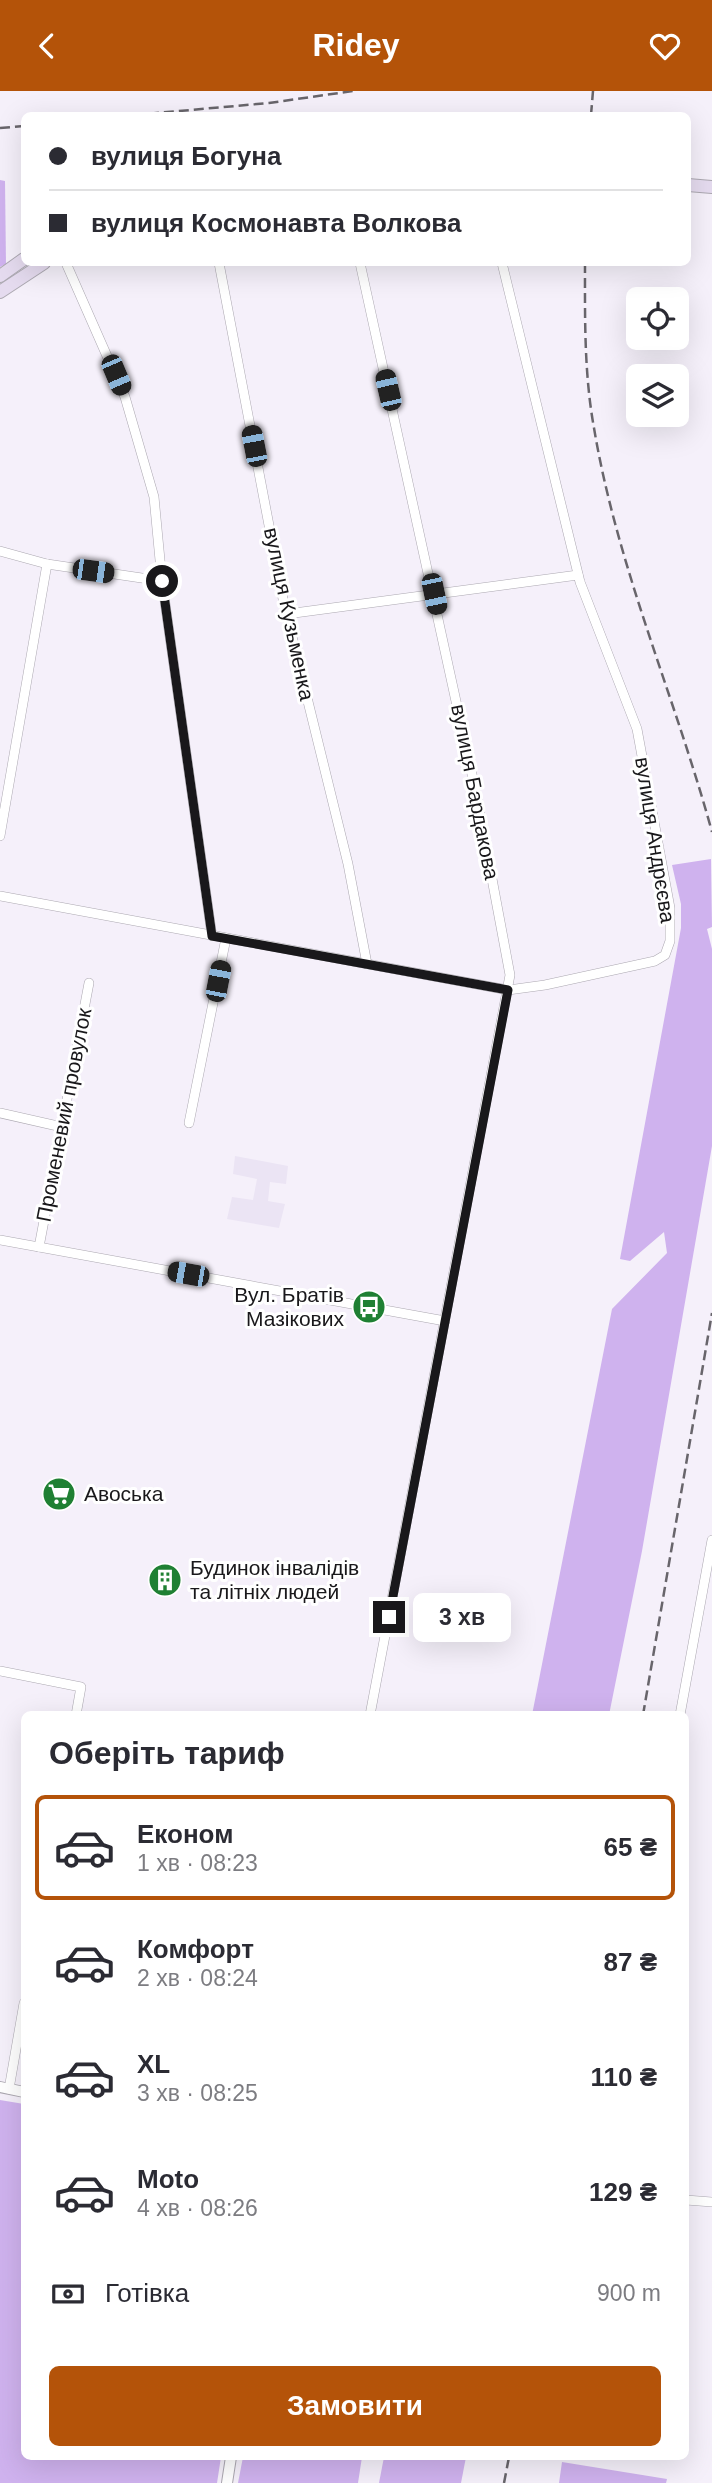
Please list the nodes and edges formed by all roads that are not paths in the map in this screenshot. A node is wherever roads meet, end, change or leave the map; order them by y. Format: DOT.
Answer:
graph roads {
  1 [pos="691,185"];
  2 [pos="712,187"];
  3 [pos="21,261"];
  4 [pos="39,266"];
  5 [pos="67,266"];
  6 [pos="220,266"];
  7 [pos="361,266"];
  8 [pos="503,266"];
  9 [pos="0,276"];
  10 [pos="0,292"];
  11 [pos="0,551"];
  12 [pos="47,564"];
  13 [pos="579,575"];
  14 [pos="162,581"];
  15 [pos="434,594"];
  16 [pos="287,614"];
  17 [pos="0,837"];
  18 [pos="0,896"];
  19 [pos="212,936"];
  20 [pos="226,938"];
  21 [pos="366,964"];
  22 [pos="89,983"];
  23 [pos="508,990"];
  24 [pos="0,1113"];
  25 [pos="189,1123"];
  26 [pos="62,1127"];
  27 [pos="0,1240"];
  28 [pos="39,1247"];
  29 [pos="445,1321"];
  30 [pos="712,1540"];
  31 [pos="0,1671"];
  32 [pos="77,1711"];
  33 [pos="371,1711"];
  34 [pos="681,1711"];
  35 [pos="21,2016"];
  36 [pos="5,2088"];
  37 [pos="689,2200"];
  38 [pos="712,2202"];
  39 [pos="231,2460"];
  40 [pos="227,2483"];
  1 -- 2 [label="main road"];
  3 -- 9 [label="main road"];
  4 -- 10 [label="main road"];
  5 -- 14 [label="street"];
  6 -- 16 [label="street, вулиця Кузьменка"];
  7 -- 15 [label="street, вулиця Бардакова"];
  8 -- 13 [label="street, вулиця Андрєєва"];
  11 -- 12 [label="street"];
  12 -- 14 [label="street"];
  12 -- 17 [label="street"];
  13 -- 15 [label="street"];
  13 -- 23 [label="street, вулиця Андрєєва"];
  14 -- 19 [label="street"];
  15 -- 16 [label="street"];
  15 -- 23 [label="street, вулиця Бардакова"];
  16 -- 21 [label="street, вулиця Кузьменка"];
  18 -- 19 [label="street, вулиця Андрєєва"];
  19 -- 20 [label="street, вулиця Андрєєва"];
  20 -- 21 [label="street, вулиця Андрєєва"];
  20 -- 25 [label="street"];
  21 -- 23 [label="street, вулиця Андрєєва"];
  22 -- 26 [label="street, Променевий провулок"];
  23 -- 29 [label="street, вулиця Бардакова"];
  24 -- 26 [label="street"];
  26 -- 28 [label="street, Променевий провулок"];
  27 -- 28 [label="street"];
  28 -- 29 [label="street"];
  29 -- 33 [label="street, вулиця Бардакова"];
  30 -- 34 [label="street"];
  31 -- 32 [label="street"];
  35 -- 36 [label="street"];
  37 -- 38 [label="street"];
  39 -- 40 [label="street"];
}
